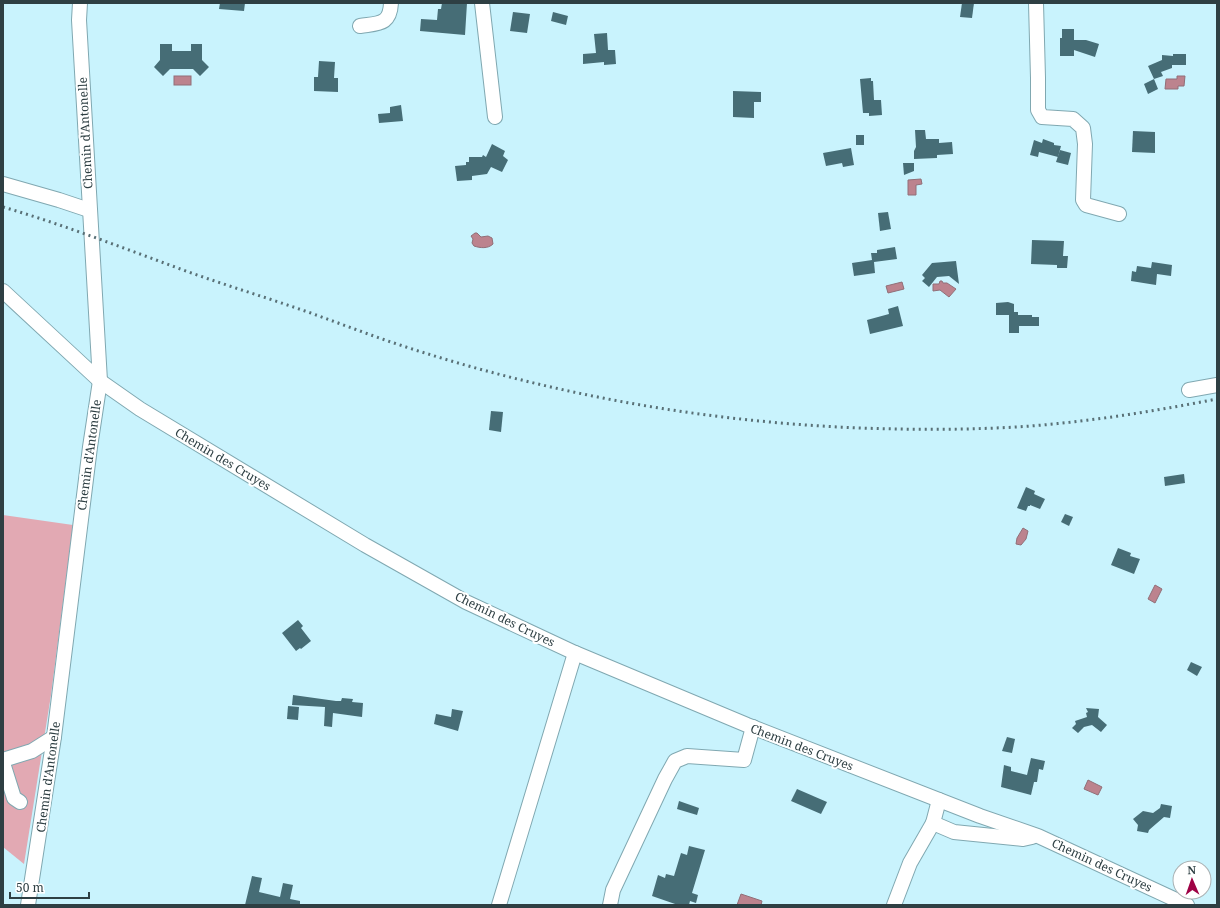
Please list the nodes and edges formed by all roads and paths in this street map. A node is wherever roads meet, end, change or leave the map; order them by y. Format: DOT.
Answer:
graph roads {
  1 [pos="80,3"];
  2 [pos="391,3"];
  3 [pos="482,3"];
  4 [pos="1036,3"];
  5 [pos="360,26"];
  6 [pos="495,116"];
  7 [pos="3,184"];
  8 [pos="90,210"];
  9 [pos="1119,214"];
  10 [pos="3,291"];
  11 [pos="100,381"];
  12 [pos="1217,385"];
  13 [pos="1189,390"];
  14 [pos="575,653"];
  15 [pos="753,728"];
  16 [pos="54,737"];
  17 [pos="3,760"];
  18 [pos="3,763"];
  19 [pos="939,800"];
  20 [pos="20,802"];
  21 [pos="933,823"];
  22 [pos="1038,836"];
  23 [pos="28,905"];
  24 [pos="499,905"];
  25 [pos="610,905"];
  26 [pos="894,905"];
  27 [pos="1187,905"];
  1 -- 8 [label="street, Chemin d'Antonelle"];
  2 -- 5 [label="street"];
  3 -- 6 [label="street"];
  4 -- 9 [label="street"];
  7 -- 8 [label="street"];
  8 -- 11 [label="street, Chemin d'Antonelle"];
  10 -- 11 [label="street, Chemin des Cruyes"];
  11 -- 14 [label="street, Chemin des Cruyes"];
  11 -- 16 [label="street, Chemin d'Antonelle"];
  12 -- 13 [label="street"];
  14 -- 15 [label="street, Chemin des Cruyes"];
  14 -- 24 [label="street"];
  15 -- 19 [label="street, Chemin des Cruyes"];
  15 -- 25 [label="street"];
  16 -- 17 [label="street"];
  16 -- 23 [label="street, Chemin d'Antonelle"];
  18 -- 20 [label="street"];
  19 -- 21 [label="street"];
  19 -- 22 [label="street, Chemin des Cruyes"];
  21 -- 22 [label="street, Chemin des Cruyes"];
  21 -- 26 [label="street"];
  22 -- 27 [label="street, Chemin des Cruyes"];
}
